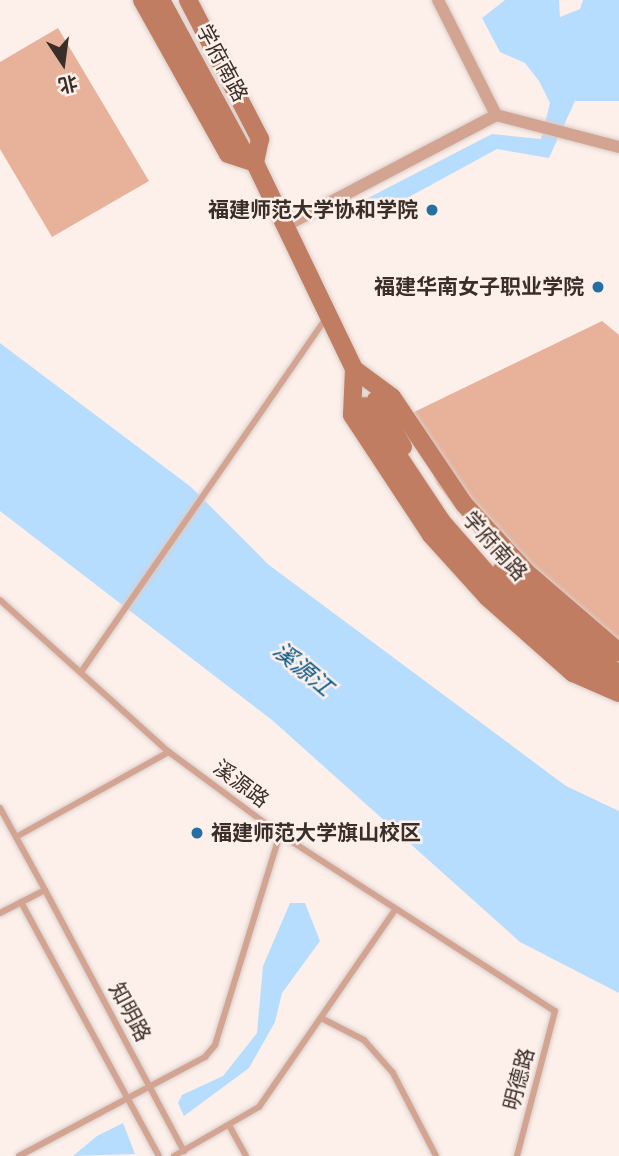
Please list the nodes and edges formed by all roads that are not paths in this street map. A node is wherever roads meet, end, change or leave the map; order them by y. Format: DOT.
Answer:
graph roads {
  1 [pos="142,0"];
  2 [pos="160,0"];
  3 [pos="175,0"];
  4 [pos="188,0"];
  5 [pos="438,0"];
  6 [pos="496,115"];
  7 [pos="619,147"];
  8 [pos="255,163"];
  9 [pos="285,226"];
  10 [pos="328,316"];
  11 [pos="354,369"];
  12 [pos="0,600"];
  13 [pos="619,652"];
  14 [pos="81,673"];
  15 [pos="619,675"];
  16 [pos="619,692"];
  17 [pos="169,752"];
  18 [pos="0,808"];
  19 [pos="280,834"];
  20 [pos="16,837"];
  21 [pos="45,890"];
  22 [pos="21,902"];
  23 [pos="394,911"];
  24 [pos="0,913"];
  25 [pos="555,1011"];
  26 [pos="323,1019"];
  27 [pos="150,1087"];
  28 [pos="127,1098"];
  29 [pos="230,1127"];
  30 [pos="184,1151"];
  31 [pos="19,1156"];
  32 [pos="159,1156"];
  33 [pos="174,1156"];
  34 [pos="246,1156"];
  35 [pos="436,1156"];
  36 [pos="517,1156"];
  1 -- 8 [label="main road"];
  2 -- 3 [label="main road, 学府南路"];
  4 -- 8 [label="main road"];
  5 -- 6 [label="street"];
  6 -- 7 [label="street"];
  6 -- 9 [label="street"];
  8 -- 9 [label="main road"];
  9 -- 10 [label="main road"];
  10 -- 11 [label="main road"];
  10 -- 14 [label="lane"];
  11 -- 13 [label="main road"];
  11 -- 16 [label="main road"];
  12 -- 14 [label="lane, 溪源路"];
  14 -- 17 [label="lane, 溪源路"];
  15 -- 16 [label="main road, 学府南路"];
  17 -- 19 [label="lane, 溪源路"];
  17 -- 20 [label="lane"];
  18 -- 20 [label="lane, 知明路"];
  19 -- 23 [label="lane, 溪源路"];
  19 -- 27 [label="lane"];
  20 -- 21 [label="lane, 知明路"];
  21 -- 22 [label="lane"];
  21 -- 27 [label="lane, 知明路"];
  22 -- 24 [label="lane"];
  22 -- 28 [label="lane, 知明路"];
  23 -- 25 [label="lane, 溪源路"];
  23 -- 26 [label="lane"];
  25 -- 36 [label="lane, 明德路"];
  26 -- 29 [label="lane"];
  26 -- 35 [label="lane"];
  27 -- 28 [label="lane"];
  27 -- 30 [label="lane, 知明路"];
  28 -- 31 [label="lane"];
  28 -- 32 [label="lane, 知明路"];
  29 -- 30 [label="lane"];
  29 -- 34 [label="lane"];
  30 -- 33 [label="lane"];
}
